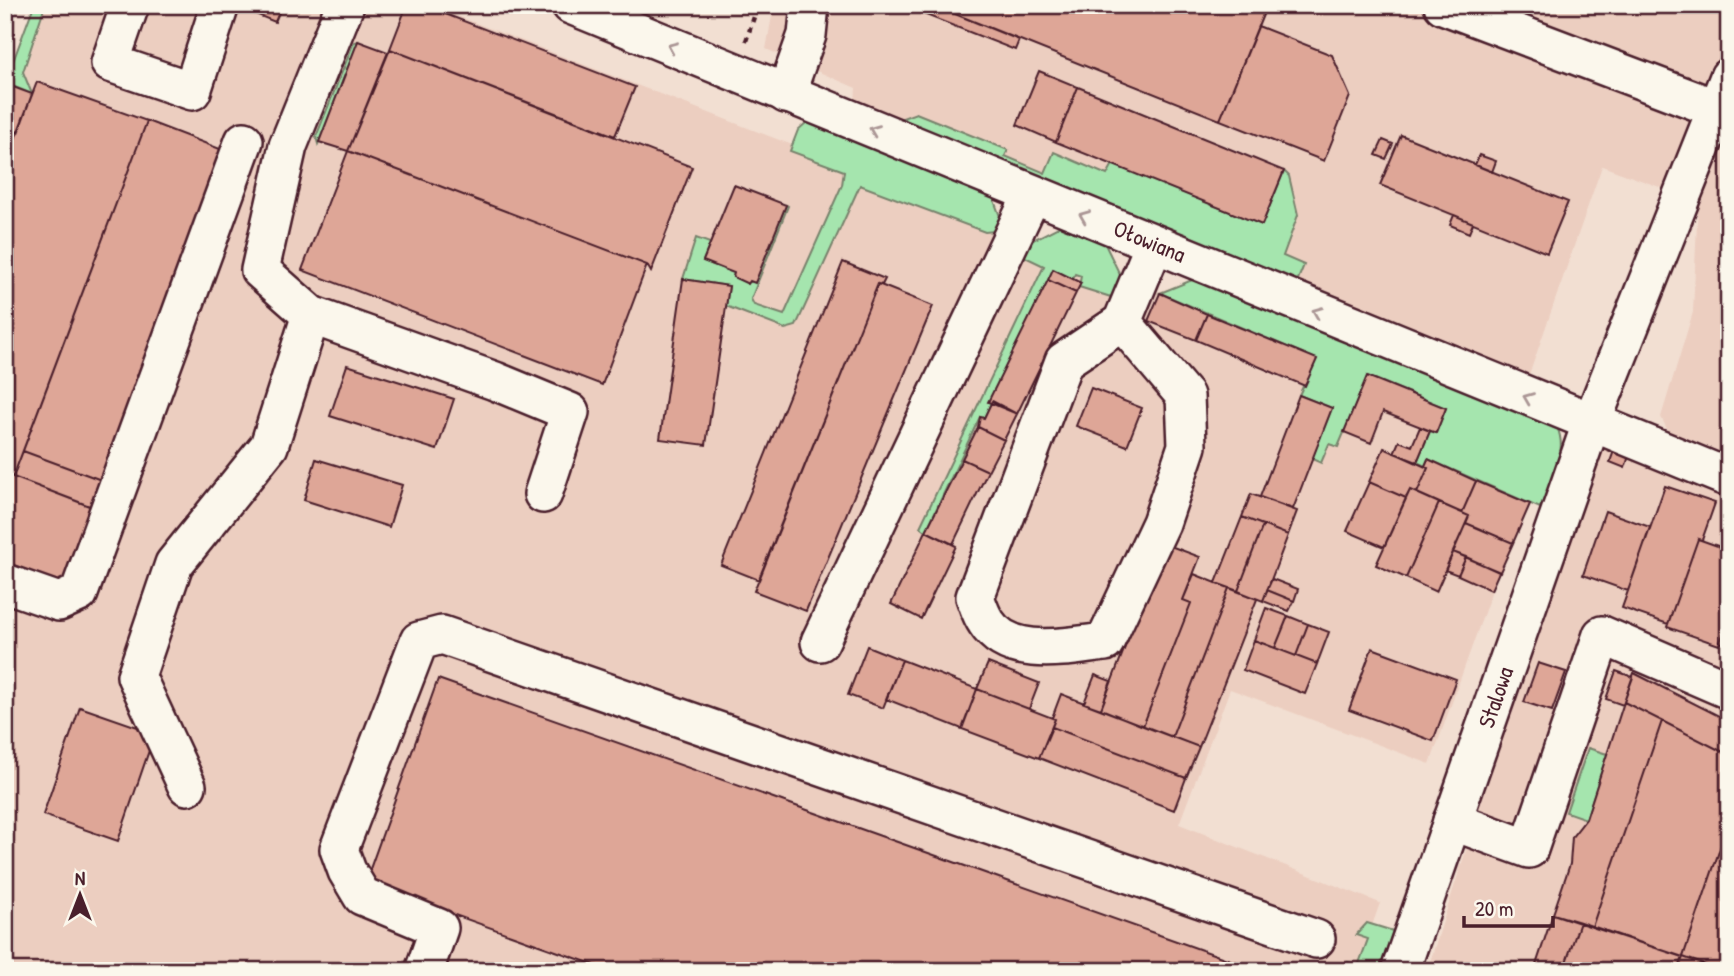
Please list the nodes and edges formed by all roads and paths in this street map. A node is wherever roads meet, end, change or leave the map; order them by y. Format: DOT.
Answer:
graph roads {
  1 [pos="130,5"];
  2 [pos="220,5"];
  3 [pos="345,5"];
  4 [pos="571,5"];
  5 [pos="810,5"];
  6 [pos="1443,5"];
  7 [pos="1723,93"];
  8 [pos="786,94"];
  9 [pos="244,141"];
  10 [pos="1032,195"];
  11 [pos="1154,245"];
  12 [pos="311,315"];
  13 [pos="1122,322"];
  14 [pos="1591,424"];
  15 [pos="1729,478"];
  16 [pos="543,494"];
  17 [pos="5,583"];
  18 [pos="820,642"];
  19 [pos="1729,690"];
  20 [pos="187,786"];
  21 [pos="1452,821"];
  22 [pos="1316,939"];
  23 [pos="424,971"];
  24 [pos="1400,971"];
  1 -- 2 [label="street"];
  3 -- 12 [label="street"];
  8 -- 4 [label="street, Ołowiana, one-way"];
  5 -- 8 [label="street"];
  6 -- 7 [label="street"];
  7 -- 14 [label="street, Stalowa"];
  10 -- 8 [label="street, Ołowiana, one-way"];
  9 -- 17 [label="street"];
  11 -- 10 [label="street, Ołowiana, one-way"];
  10 -- 18 [label="street"];
  11 -- 13 [label="street"];
  14 -- 11 [label="street, Ołowiana, one-way"];
  12 -- 16 [label="street"];
  12 -- 20 [label="street"];
  13 -- 13 [label="street"];
  14 -- 15 [label="street, Ołowiana"];
  14 -- 21 [label="street, Stalowa"];
  19 -- 21 [label="street"];
  21 -- 24 [label="street, Stalowa"];
  22 -- 23 [label="street"];
}
